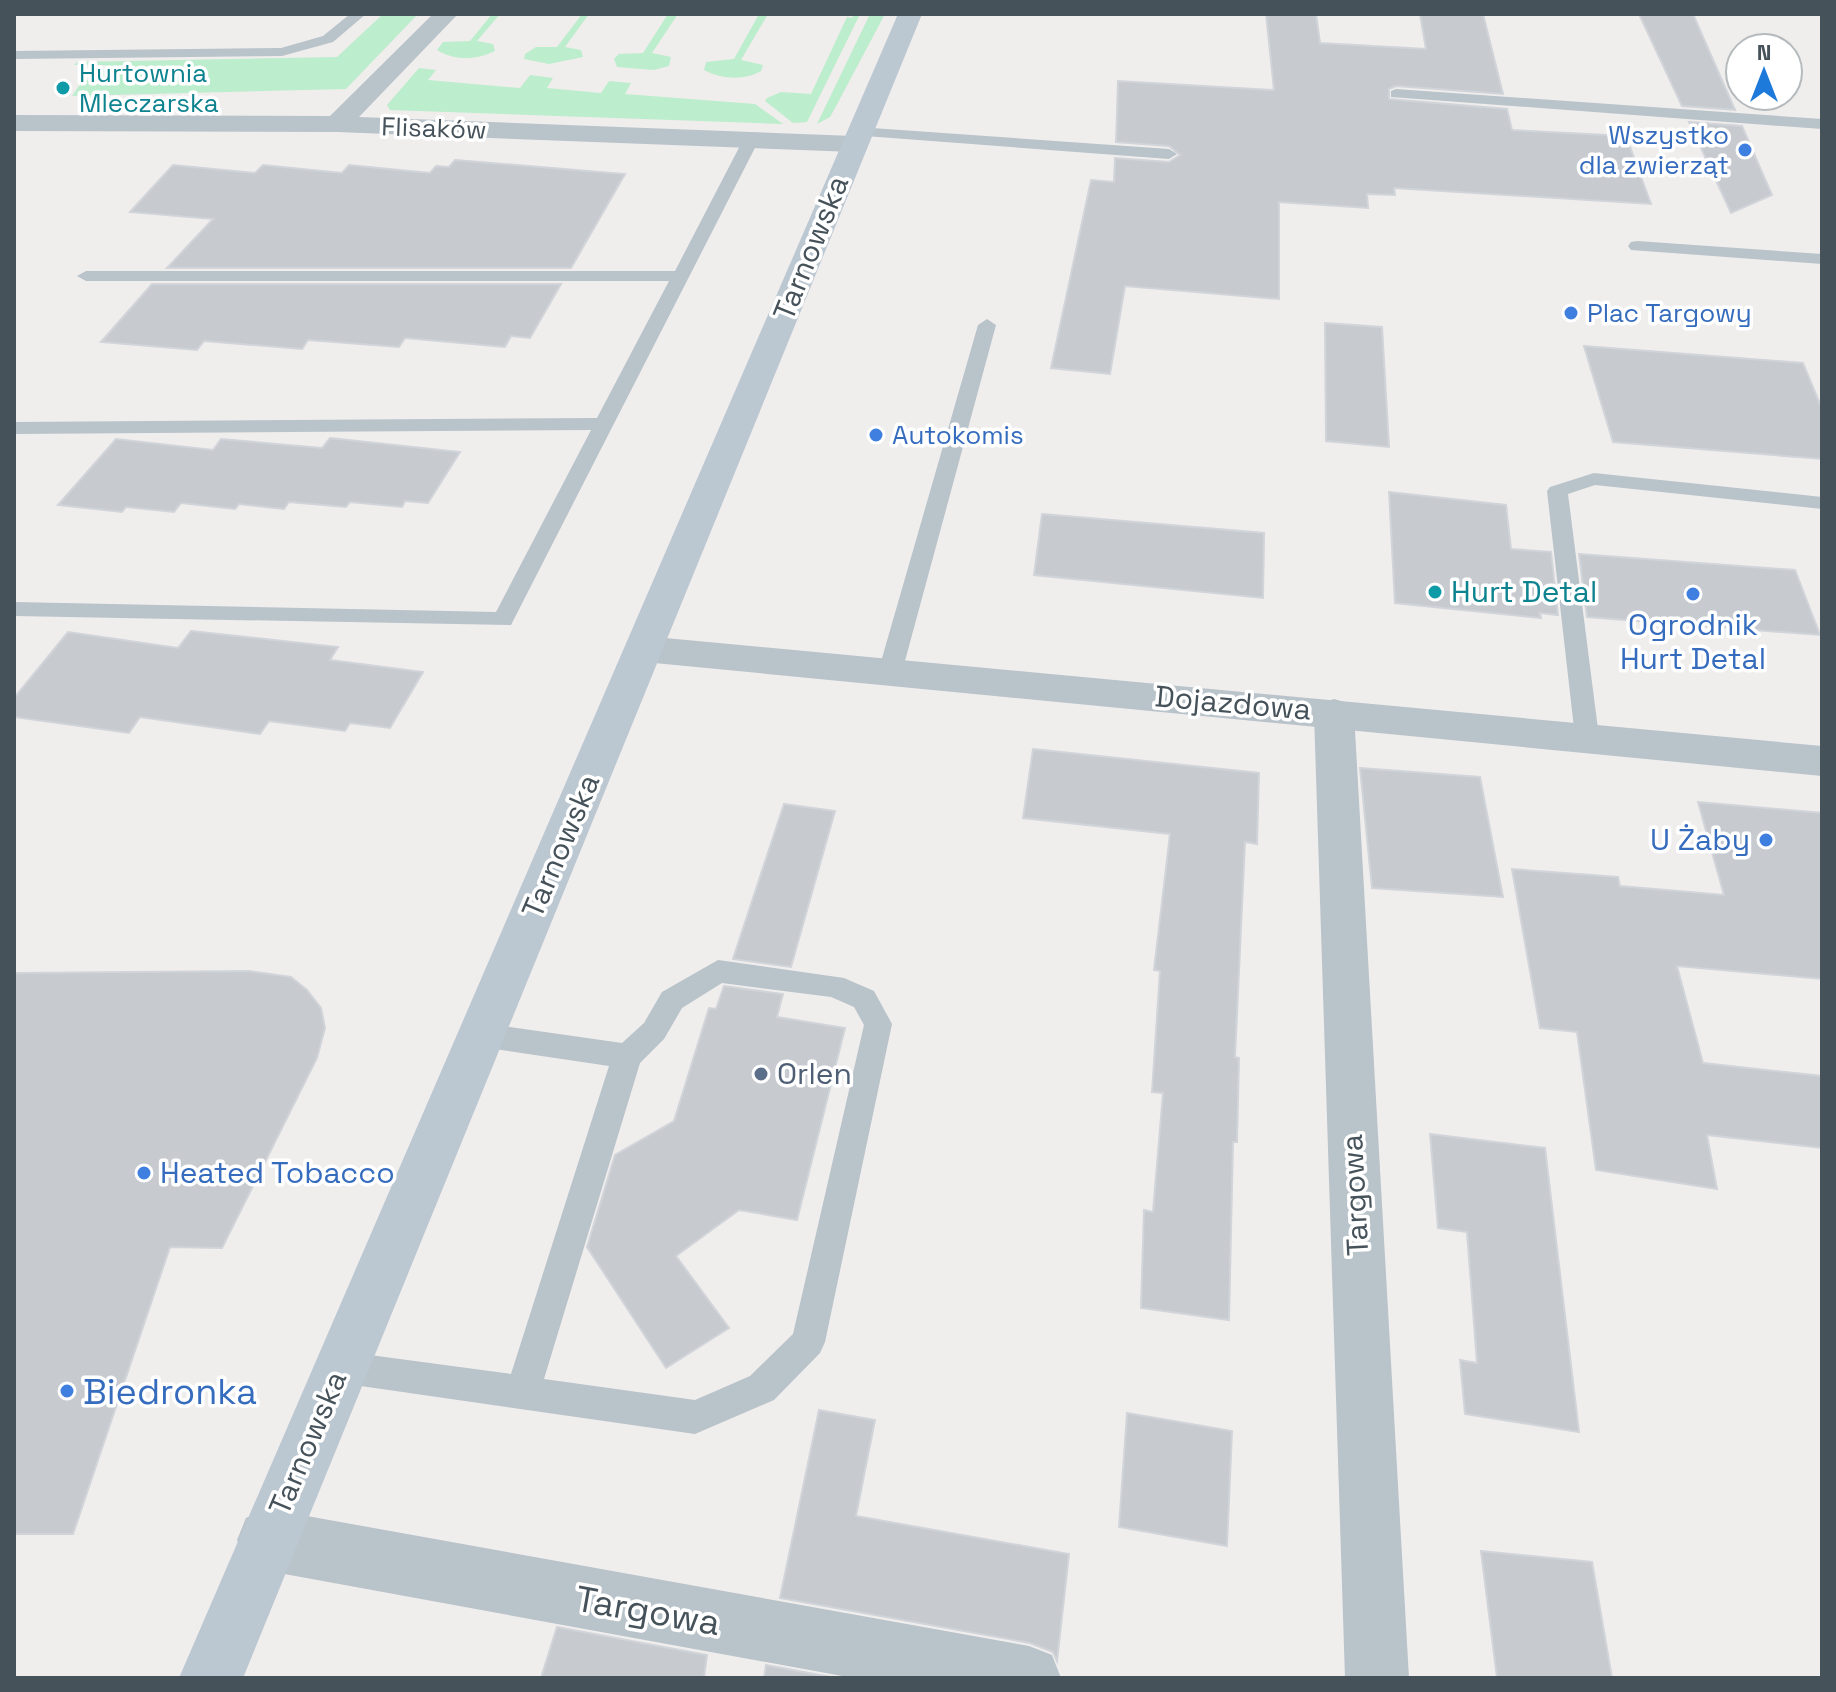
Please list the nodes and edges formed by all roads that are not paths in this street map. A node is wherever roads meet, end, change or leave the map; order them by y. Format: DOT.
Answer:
graph roads {
  1 [pos="359,14"];
  2 [pos="446,14"];
  3 [pos="910,14"];
  4 [pos="14,55"];
  5 [pos="1396,94"];
  6 [pos="14,123"];
  7 [pos="337,124"];
  8 [pos="1822,124"];
  9 [pos="856,138"];
  10 [pos="751,140"];
  11 [pos="1169,154"];
  12 [pos="1637,246"];
  13 [pos="1822,259"];
  14 [pos="86,276"];
  15 [pos="680,276"];
  16 [pos="987,325"];
  17 [pos="604,424"];
  18 [pos="14,428"];
  19 [pos="1822,503"];
  20 [pos="14,609"];
  21 [pos="644,649"];
  22 [pos="890,672"];
  23 [pos="1334,713"];
  24 [pos="1587,737"];
  25 [pos="1822,761"];
  26 [pos="481,1035"];
  27 [pos="627,1056"];
  28 [pos="340,1367"];
  29 [pos="522,1394"];
  30 [pos="268,1540"];
  31 [pos="211,1678"];
  32 [pos="1029,1678"];
  33 [pos="1377,1678"];
  1 -- 4 [label="lane"];
  2 -- 7 [label="street"];
  3 -- 9 [label="main road, Tarnowska"];
  5 -- 8 [label="lane"];
  6 -- 7 [label="street, Flisaków"];
  7 -- 10 [label="street, Flisaków"];
  9 -- 10 [label="street, Flisaków"];
  9 -- 11 [label="lane"];
  9 -- 21 [label="main road, Tarnowska"];
  10 -- 15 [label="lane"];
  12 -- 13 [label="lane"];
  14 -- 15 [label="lane"];
  15 -- 17 [label="lane"];
  16 -- 22 [label="lane"];
  17 -- 18 [label="lane"];
  17 -- 20 [label="lane"];
  19 -- 24 [label="lane"];
  21 -- 22 [label="street, Dojazdowa"];
  21 -- 26 [label="main road, Tarnowska"];
  22 -- 23 [label="street, Dojazdowa"];
  23 -- 24 [label="street, Dojazdowa"];
  23 -- 33 [label="street, Targowa"];
  24 -- 25 [label="street, Dojazdowa"];
  26 -- 27 [label="lane"];
  26 -- 28 [label="main road, Tarnowska"];
  27 -- 29 [label="lane"];
  27 -- 29 [label="lane"];
  28 -- 29 [label="lane"];
  28 -- 30 [label="main road, Tarnowska"];
  30 -- 31 [label="main road, Tarnowska"];
  30 -- 32 [label="street, Targowa"];
}
